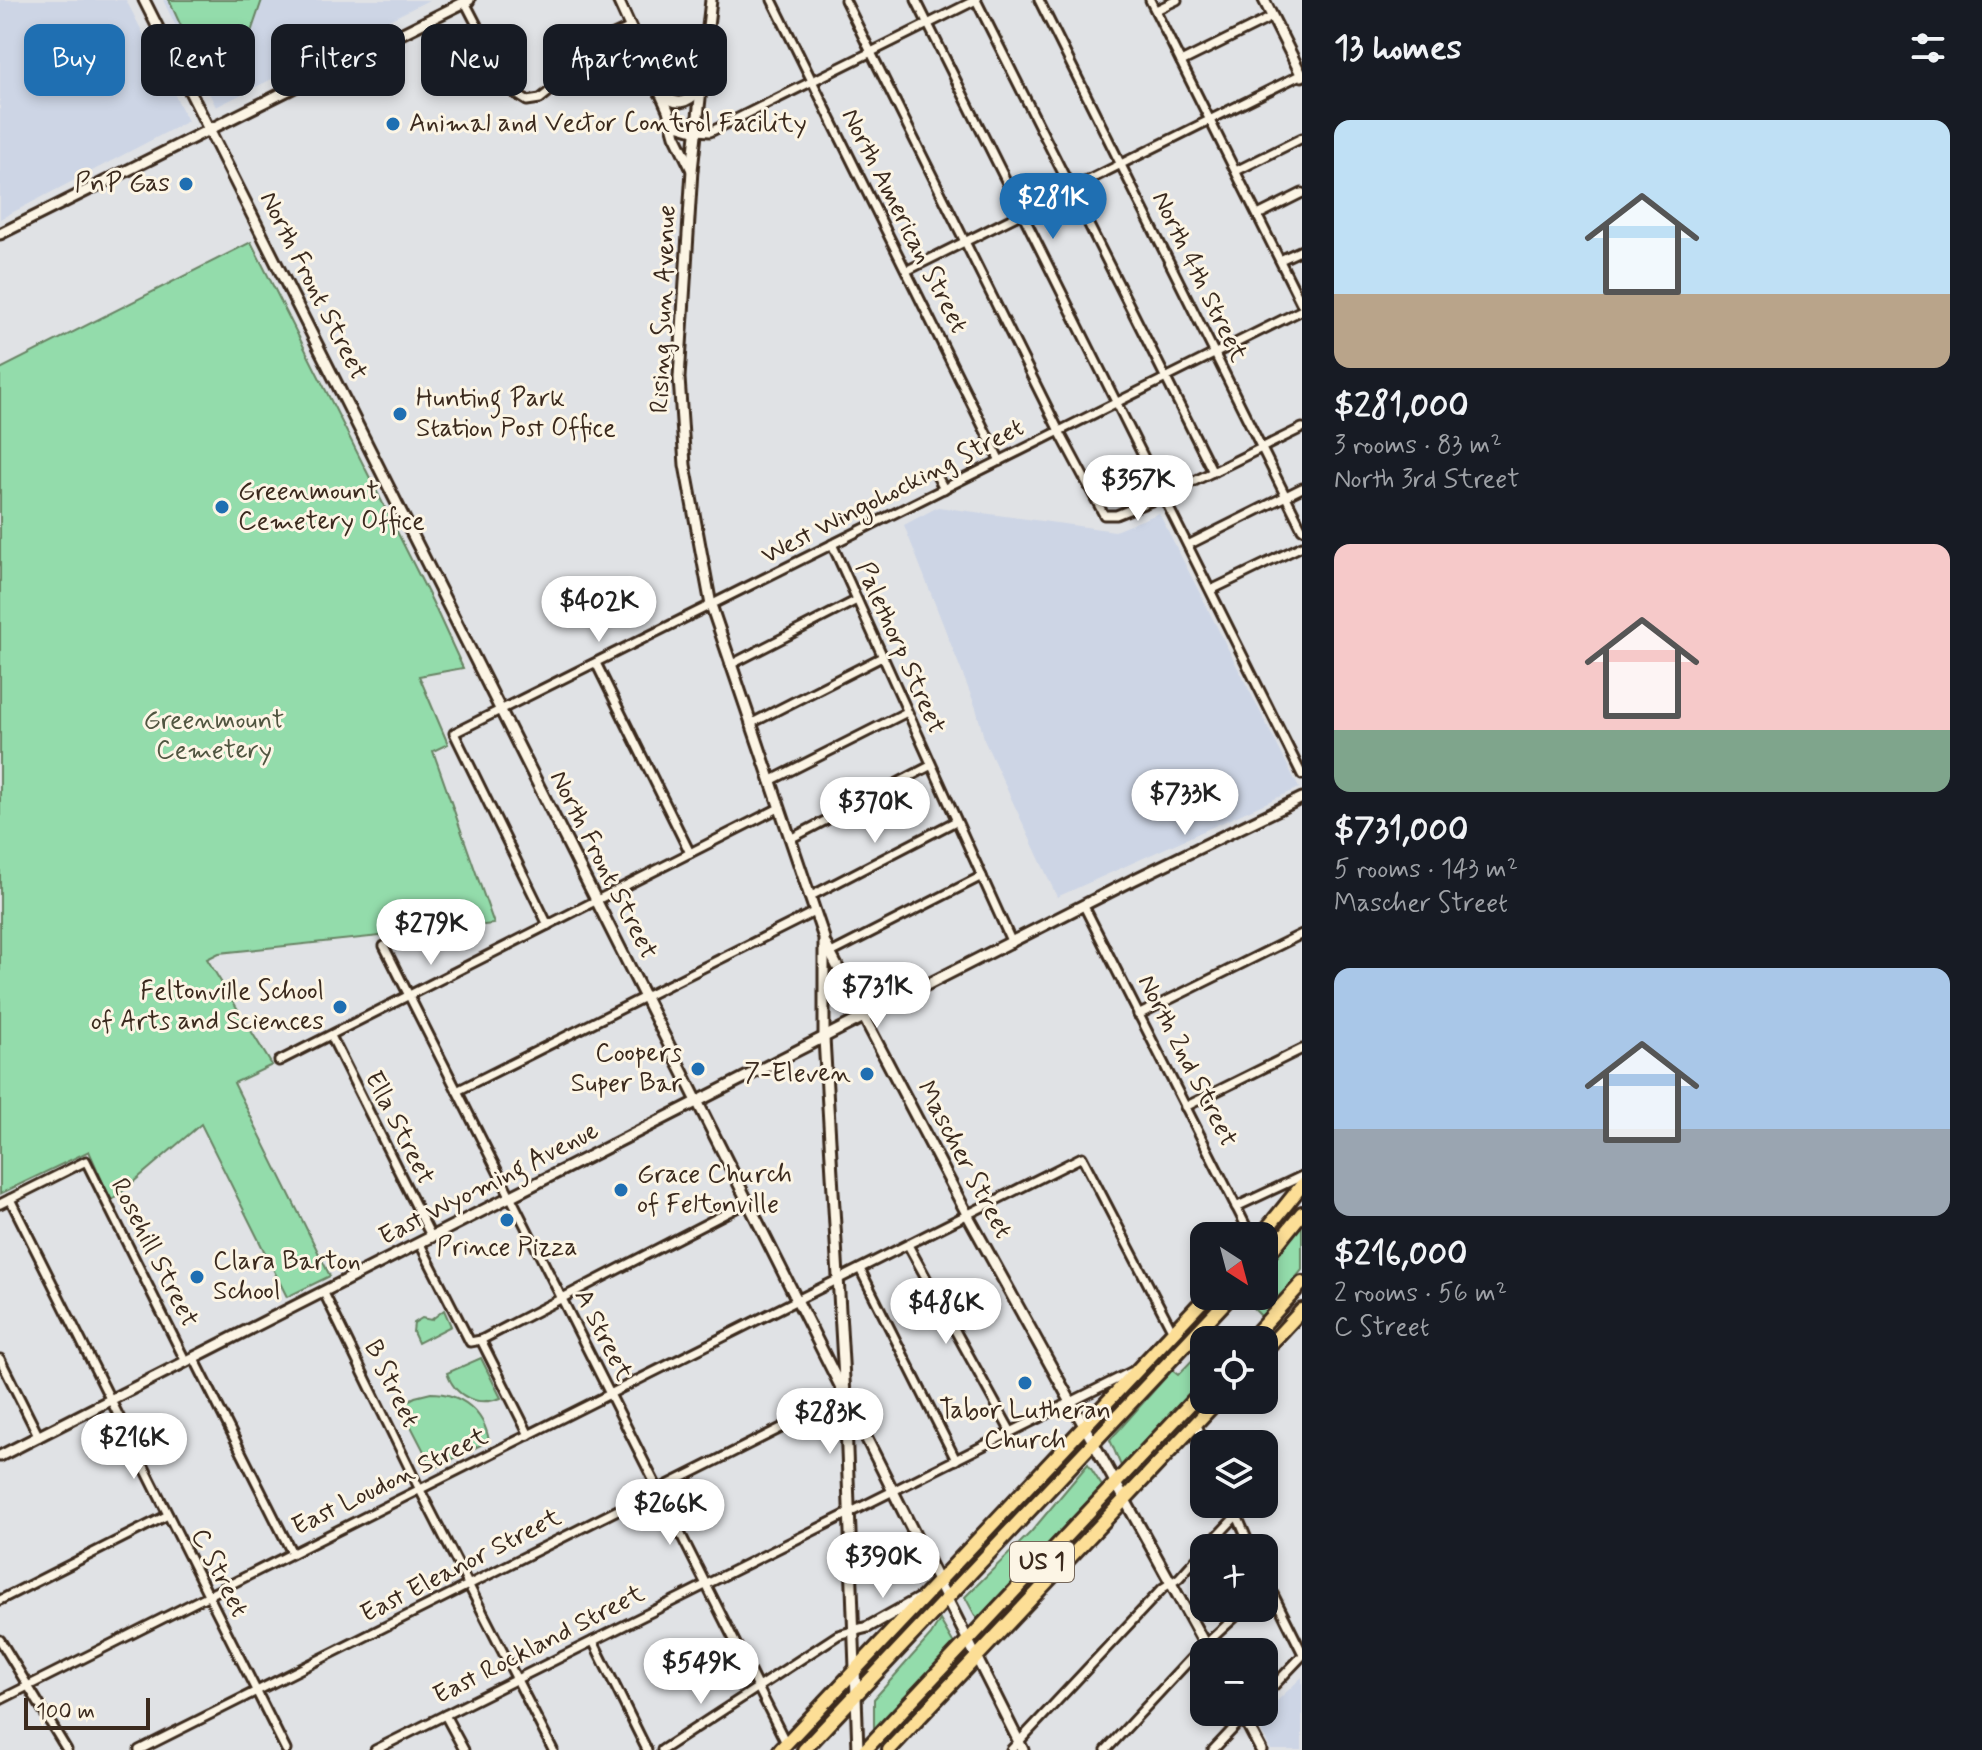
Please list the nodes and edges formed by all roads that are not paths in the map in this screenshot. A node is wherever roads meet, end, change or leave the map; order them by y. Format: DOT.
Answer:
graph roads {
  1 [pos="144,0"];
  2 [pos="618,0"];
  3 [pos="711,0"];
  4 [pos="772,0"];
  5 [pos="845,0"];
  6 [pos="916,0"];
  7 [pos="976,0"];
  8 [pos="1039,0"];
  9 [pos="1150,0"];
  10 [pos="1177,0"];
  11 [pos="1264,0"];
  12 [pos="467,1"];
  13 [pos="1156,10"];
  14 [pos="1272,17"];
  15 [pos="627,24"];
  16 [pos="708,24"];
  17 [pos="929,25"];
  18 [pos="870,52"];
  19 [pos="1181,62"];
  20 [pos="1302,75"];
  21 [pos="812,82"];
  22 [pos="544,96"];
  23 [pos="661,96"];
  24 [pos="665,96"];
  25 [pos="694,96"];
  26 [pos="700,96"];
  27 [pos="668,110"];
  28 [pos="1210,119"];
  29 [pos="209,130"];
  30 [pos="697,131"];
  31 [pos="1302,138"];
  32 [pos="1120,164"];
  33 [pos="692,170"];
  34 [pos="1236,171"];
  35 [pos="1071,189"];
  36 [pos="1302,193"];
  37 [pos="1022,213"];
  38 [pos="1258,215"];
  39 [pos="0,234"];
  40 [pos="965,241"];
  41 [pos="1302,250"];
  42 [pos="1280,260"];
  43 [pos="908,270"];
  44 [pos="1302,307"];
  45 [pos="1214,354"];
  46 [pos="1165,378"];
  47 [pos="1117,402"];
  48 [pos="1302,428"];
  49 [pos="1059,431"];
  50 [pos="1262,448"];
  51 [pos="1000,461"];
  52 [pos="1213,472"];
  53 [pos="937,476"];
  54 [pos="1302,488"];
  55 [pos="944,489"];
  56 [pos="1164,496"];
  57 [pos="1285,497"];
  58 [pos="1302,529"];
  59 [pos="832,544"];
  60 [pos="1188,545"];
  61 [pos="1302,546"];
  62 [pos="1211,590"];
  63 [pos="857,600"];
  64 [pos="711,605"];
  65 [pos="882,657"];
  66 [pos="596,663"];
  67 [pos="730,665"];
  68 [pos="501,710"];
  69 [pos="907,712"];
  70 [pos="750,724"];
  71 [pos="930,766"];
  72 [pos="1302,775"];
  73 [pos="770,781"];
  74 [pos="1302,798"];
  75 [pos="779,808"];
  76 [pos="956,821"];
  77 [pos="790,839"];
  78 [pos="690,853"];
  79 [pos="982,876"];
  80 [pos="809,897"];
  81 [pos="597,900"];
  82 [pos="1084,906"];
  83 [pos="814,912"];
  84 [pos="548,925"];
  85 [pos="1302,934"];
  86 [pos="824,938"];
  87 [pos="1012,943"];
  88 [pos="384,946"];
  89 [pos="829,954"];
  90 [pos="409,996"];
  91 [pos="645,998"];
  92 [pos="1138,1015"];
  93 [pos="863,1018"];
  94 [pos="331,1036"];
  95 [pos="824,1038"];
  96 [pos="1302,1049"];
  97 [pos="279,1061"];
  98 [pos="457,1091"];
  99 [pos="698,1103"];
  100 [pos="1185,1107"];
  101 [pos="1302,1176"];
  102 [pos="1302,1185"];
  103 [pos="512,1197"];
  104 [pos="10,1199"];
  105 [pos="748,1202"];
  106 [pos="1302,1203"];
  107 [pos="0,1204"];
  108 [pos="1236,1207"];
  109 [pos="967,1214"];
  110 [pos="1298,1218"];
  111 [pos="1244,1222"];
  112 [pos="1272,1222"];
  113 [pos="432,1238"];
  114 [pos="1278,1243"];
  115 [pos="420,1244"];
  116 [pos="908,1245"];
  117 [pos="860,1269"];
  118 [pos="836,1280"];
  119 [pos="1302,1283"];
  120 [pos="324,1293"];
  121 [pos="561,1299"];
  122 [pos="796,1300"];
  123 [pos="1194,1310"];
  124 [pos="1218,1310"];
  125 [pos="1302,1310"];
  126 [pos="1263,1326"];
  127 [pos="1173,1332"];
  128 [pos="1278,1336"];
  129 [pos="481,1340"];
  130 [pos="0,1359"];
  131 [pos="190,1360"];
  132 [pos="1138,1369"];
  133 [pos="610,1393"];
  134 [pos="845,1396"];
  135 [pos="111,1400"];
  136 [pos="1071,1402"];
  137 [pos="1190,1404"];
  138 [pos="1205,1414"];
  139 [pos="1196,1423"];
  140 [pos="1084,1426"];
  141 [pos="1199,1430"];
  142 [pos="1011,1432"];
  143 [pos="529,1435"];
  144 [pos="39,1437"];
  145 [pos="1093,1443"];
  146 [pos="0,1456"];
  147 [pos="956,1460"];
  148 [pos="1116,1483"];
  149 [pos="420,1490"];
  150 [pos="659,1490"];
  151 [pos="893,1491"];
  152 [pos="1124,1500"];
  153 [pos="1034,1505"];
  154 [pos="848,1514"];
  155 [pos="168,1515"];
  156 [pos="1234,1518"];
  157 [pos="1219,1534"];
  158 [pos="1064,1539"];
  159 [pos="970,1548"];
  160 [pos="292,1553"];
  161 [pos="1190,1564"];
  162 [pos="939,1581"];
  163 [pos="1170,1583"];
  164 [pos="469,1584"];
  165 [pos="705,1585"];
  166 [pos="208,1596"];
  167 [pos="925,1596"];
  168 [pos="947,1597"];
  169 [pos="0,1600"];
  170 [pos="1027,1603"];
  171 [pos="1278,1609"];
  172 [pos="1232,1622"];
  173 [pos="852,1631"];
  174 [pos="1202,1638"];
  175 [pos="1218,1638"];
  176 [pos="0,1640"];
  177 [pos="969,1640"];
  178 [pos="593,1641"];
  179 [pos="1302,1654"];
  180 [pos="977,1656"];
  181 [pos="1190,1667"];
  182 [pos="854,1671"];
  183 [pos="517,1679"];
  184 [pos="1278,1681"];
  185 [pos="28,1686"];
  186 [pos="757,1687"];
  187 [pos="257,1691"];
  188 [pos="855,1695"];
  189 [pos="0,1700"];
  190 [pos="445,1715"];
  191 [pos="1234,1726"];
  192 [pos="1250,1726"];
  193 [pos="1021,1746"];
  194 [pos="783,1747"];
  195 [pos="67,1750"];
  196 [pos="139,1750"];
  197 [pos="286,1750"];
  198 [pos="377,1750"];
  199 [pos="464,1750"];
  200 [pos="553,1750"];
  201 [pos="647,1750"];
  202 [pos="662,1750"];
  203 [pos="804,1750"];
  204 [pos="858,1750"];
  205 [pos="865,1750"];
  206 [pos="889,1750"];
  207 [pos="1011,1750"];
  208 [pos="1106,1750"];
  209 [pos="1213,1750"];
  210 [pos="1261,1750"];
  1 -- 29 [label="street, North Front Street"];
  2 -- 15 [label="street"];
  3 -- 16 [label="street, Rising Sun Avenue"];
  4 -- 21 [label="street, North American Street"];
  5 -- 18 [label="street"];
  6 -- 17 [label="street"];
  7 -- 17 [label="street"];
  7 -- 35 [label="street"];
  8 -- 32 [label="street, North 4th Street"];
  9 -- 13 [label="street"];
  10 -- 13 [label="street"];
  11 -- 14 [label="street"];
  12 -- 22 [label="street"];
  12 -- 29 [label="street"];
  13 -- 19 [label="street"];
  14 -- 19 [label="street"];
  14 -- 20 [label="street"];
  17 -- 18 [label="street"];
  17 -- 37 [label="street"];
  18 -- 21 [label="street"];
  18 -- 40 [label="street"];
  19 -- 28 [label="street"];
  20 -- 28 [label="street"];
  21 -- 30 [label="street"];
  21 -- 43 [label="street, North American Street"];
  23 -- 27 [label="street"];
  24 -- 25 [label="street"];
  26 -- 30 [label="street, Rising Sun Avenue"];
  27 -- 30 [label="street"];
  27 -- 33 [label="street"];
  28 -- 32 [label="street"];
  28 -- 34 [label="street"];
  29 -- 39 [label="street"];
  29 -- 68 [label="street, North Front Street"];
  30 -- 33 [label="street, Rising Sun Avenue"];
  31 -- 34 [label="street"];
  32 -- 35 [label="street"];
  32 -- 45 [label="street, North 4th Street"];
  33 -- 64 [label="street, Rising Sun Avenue"];
  34 -- 38 [label="street"];
  35 -- 37 [label="street"];
  35 -- 46 [label="street"];
  36 -- 38 [label="street"];
  37 -- 40 [label="street"];
  37 -- 47 [label="street"];
  38 -- 42 [label="street"];
  40 -- 43 [label="street"];
  40 -- 49 [label="street"];
  41 -- 42 [label="street"];
  42 -- 44 [label="street"];
  43 -- 51 [label="street, North American Street"];
  44 -- 45 [label="street, West Wingohocking Street"];
  45 -- 46 [label="street, West Wingohocking Street"];
  45 -- 50 [label="street, North 4th Street"];
  46 -- 47 [label="street, West Wingohocking Street"];
  46 -- 52 [label="street"];
  47 -- 49 [label="street, West Wingohocking Street"];
  47 -- 56 [label="street"];
  48 -- 50 [label="street"];
  49 -- 51 [label="street, West Wingohocking Street"];
  49 -- 56 [label="street"];
  50 -- 52 [label="street"];
  50 -- 57 [label="street, North 4th Street"];
  51 -- 55 [label="street, West Wingohocking Street"];
  52 -- 56 [label="street"];
  53 -- 55 [label="street"];
  54 -- 57 [label="street"];
  55 -- 59 [label="street, West Wingohocking Street"];
  56 -- 60 [label="street"];
  57 -- 58 [label="street, North 4th Street"];
  57 -- 60 [label="street"];
  59 -- 63 [label="street, Palethorp Street"];
  59 -- 64 [label="street, West Wingohocking Street"];
  60 -- 62 [label="street"];
  61 -- 62 [label="street"];
  62 -- 72 [label="street"];
  63 -- 65 [label="street, Palethorp Street"];
  63 -- 67 [label="street"];
  64 -- 66 [label="street, West Wingohocking Street"];
  64 -- 67 [label="street, Rising Sun Avenue"];
  65 -- 69 [label="street, Palethorp Street"];
  65 -- 70 [label="street"];
  66 -- 68 [label="street, West Wingohocking Street"];
  66 -- 78 [label="street"];
  67 -- 70 [label="street, Rising Sun Avenue"];
  68 -- 81 [label="street, North Front Street"];
  68 -- 84 [label="street, West Wingohocking Street"];
  69 -- 71 [label="street, Palethorp Street"];
  69 -- 73 [label="street"];
  70 -- 73 [label="street, Rising Sun Avenue"];
  71 -- 76 [label="street, Palethorp Street"];
  71 -- 77 [label="street"];
  73 -- 75 [label="street, Rising Sun Avenue"];
  74 -- 82 [label="street, East Wyoming Avenue"];
  75 -- 77 [label="street, Rising Sun Avenue"];
  75 -- 78 [label="street"];
  76 -- 79 [label="street, Palethorp Street"];
  76 -- 80 [label="street"];
  77 -- 80 [label="street, Rising Sun Avenue"];
  78 -- 81 [label="street"];
  79 -- 87 [label="street, Palethorp Street"];
  79 -- 89 [label="street"];
  80 -- 83 [label="street, Rising Sun Avenue"];
  81 -- 84 [label="street"];
  81 -- 91 [label="street, North Front Street"];
  82 -- 87 [label="street, East Wyoming Avenue"];
  82 -- 92 [label="street, North 2nd Street"];
  83 -- 86 [label="street, Rising Sun Avenue"];
  83 -- 91 [label="street"];
  84 -- 90 [label="street"];
  85 -- 92 [label="street"];
  86 -- 89 [label="street, Mascher Street"];
  86 -- 95 [label="street, Rising Sun Avenue"];
  87 -- 93 [label="street, East Wyoming Avenue"];
  88 -- 90 [label="street, A Street"];
  89 -- 93 [label="street, Mascher Street"];
  90 -- 94 [label="street"];
  90 -- 98 [label="street, A Street"];
  91 -- 98 [label="street"];
  91 -- 99 [label="street, North Front Street"];
  92 -- 100 [label="street, North 2nd Street"];
  93 -- 95 [label="street, East Wyoming Avenue"];
  93 -- 109 [label="street, Mascher Street"];
  94 -- 97 [label="street"];
  94 -- 113 [label="street, Ella Street"];
  95 -- 99 [label="street, East Wyoming Avenue"];
  95 -- 118 [label="street, Rising Sun Avenue"];
  96 -- 100 [label="street"];
  98 -- 103 [label="street, A Street"];
  99 -- 103 [label="street, East Wyoming Avenue"];
  99 -- 105 [label="street, North Front Street"];
  100 -- 108 [label="street, North 2nd Street"];
  101 -- 108 [label="street"];
  102 -- 112 [label="highway"];
  103 -- 113 [label="street, East Wyoming Avenue"];
  103 -- 121 [label="street, A Street"];
  104 -- 107 [label="street"];
  104 -- 131 [label="street, Rosehill Street"];
  104 -- 135 [label="street, C Street"];
  105 -- 121 [label="street"];
  105 -- 122 [label="street, North Front Street"];
  106 -- 110 [label="highway"];
  108 -- 111 [label="street, North 2nd Street"];
  109 -- 116 [label="street, East Loudon Street"];
  109 -- 127 [label="street, East Loudon Street"];
  109 -- 136 [label="street, Mascher Street"];
  110 -- 114 [label="highway"];
  113 -- 115 [label="street, East Wyoming Avenue"];
  115 -- 120 [label="street, East Wyoming Avenue"];
  115 -- 129 [label="street"];
  116 -- 117 [label="street, East Loudon Street"];
  116 -- 142 [label="street"];
  117 -- 118 [label="street, East Loudon Street"];
  117 -- 147 [label="street"];
  118 -- 122 [label="street, East Loudon Street"];
  118 -- 134 [label="street, Rising Sun Avenue"];
  119 -- 126 [label="highway"];
  120 -- 131 [label="street, East Wyoming Avenue"];
  120 -- 149 [label="street, B Street"];
  121 -- 129 [label="street"];
  121 -- 133 [label="street, A Street"];
  122 -- 133 [label="street, East Loudon Street"];
  122 -- 134 [label="street, North Front Street"];
  123 -- 127 [label="highway, US 1"];
  124 -- 145 [label="highway, US 1"];
  125 -- 128 [label="highway"];
  127 -- 132 [label="highway, US 1"];
  129 -- 143 [label="street"];
  130 -- 144 [label="street"];
  131 -- 135 [label="street, East Wyoming Avenue"];
  131 -- 160 [label="street, Rosehill Street"];
  132 -- 136 [label="street, East Rockland Street"];
  132 -- 140 [label="highway, US 1"];
  133 -- 143 [label="street, East Loudon Street"];
  133 -- 150 [label="street, A Street"];
  134 -- 150 [label="street, East Eleanor Street"];
  134 -- 151 [label="street, North Front Street"];
  134 -- 154 [label="street, Rising Sun Avenue"];
  135 -- 144 [label="street, East Wyoming Avenue"];
  135 -- 155 [label="street, C Street"];
  136 -- 140 [label="street, Mascher Street"];
  136 -- 142 [label="street, East Rockland Street"];
  137 -- 148 [label="highway, US 1"];
  138 -- 139 [label="highway, US 1"];
  139 -- 141 [label="street"];
  139 -- 152 [label="highway, US 1"];
  140 -- 145 [label="street, Mascher Street"];
  140 -- 159 [label="highway, US 1"];
  142 -- 147 [label="street, East Rockland Street"];
  143 -- 149 [label="street, East Loudon Street"];
  144 -- 146 [label="street, East Wyoming Avenue"];
  145 -- 148 [label="street, Mascher Street"];
  145 -- 153 [label="highway, US 1"];
  147 -- 151 [label="street, East Rockland Street"];
  148 -- 152 [label="street, Mascher Street"];
  148 -- 158 [label="highway, US 1"];
  149 -- 160 [label="street, East Loudon Street"];
  149 -- 164 [label="street, B Street"];
  150 -- 164 [label="street, East Eleanor Street"];
  150 -- 165 [label="street, A Street"];
  151 -- 154 [label="street, East Rockland Street"];
  151 -- 162 [label="street, North Front Street"];
  152 -- 163 [label="street, Mascher Street"];
  152 -- 170 [label="highway, US 1"];
  153 -- 159 [label="highway"];
  153 -- 168 [label="highway, US 1"];
  154 -- 165 [label="street, East Rockland Street"];
  154 -- 173 [label="street, Rising Sun Avenue"];
  155 -- 166 [label="street, C Street"];
  155 -- 169 [label="street"];
  156 -- 157 [label="street"];
  158 -- 170 [label="highway"];
  158 -- 177 [label="highway, US 1"];
  159 -- 162 [label="highway, US 1"];
  160 -- 166 [label="street, East Loudon Street"];
  161 -- 163 [label="street"];
  162 -- 167 [label="highway, US 1"];
  162 -- 168 [label="street, North Front Street"];
  163 -- 174 [label="street, Mascher Street"];
  163 -- 193 [label="street"];
  164 -- 183 [label="street, B Street"];
  164 -- 187 [label="street, East Eleanor Street"];
  165 -- 178 [label="street, East Rockland Street"];
  165 -- 186 [label="street, A Street"];
  166 -- 185 [label="street, East Loudon Street"];
  166 -- 187 [label="street, C Street"];
  167 -- 173 [label="street"];
  167 -- 182 [label="highway, US 1"];
  168 -- 177 [label="street, North Front Street"];
  168 -- 188 [label="highway, US 1"];
  170 -- 180 [label="highway, US 1"];
  171 -- 179 [label="street"];
  172 -- 175 [label="street"];
  173 -- 182 [label="street, Rising Sun Avenue"];
  173 -- 186 [label="street"];
  176 -- 185 [label="street"];
  177 -- 180 [label="street, North Front Street"];
  177 -- 205 [label="highway, US 1"];
  178 -- 183 [label="street, East Rockland Street"];
  178 -- 201 [label="street"];
  179 -- 184 [label="street"];
  180 -- 193 [label="street, North Front Street"];
  180 -- 206 [label="highway, US 1"];
  181 -- 208 [label="street"];
  182 -- 188 [label="street, Rising Sun Avenue"];
  182 -- 194 [label="highway, US 1"];
  183 -- 190 [label="street, East Rockland Street"];
  183 -- 200 [label="street, B Street"];
  185 -- 189 [label="street, East Loudon Street"];
  185 -- 195 [label="street"];
  186 -- 194 [label="street, A Street"];
  186 -- 202 [label="street"];
  187 -- 196 [label="street, East Eleanor Street"];
  187 -- 197 [label="street, C Street"];
  188 -- 203 [label="highway, US 1"];
  188 -- 204 [label="street, Rising Sun Avenue"];
  190 -- 198 [label="street, East Rockland Street"];
  190 -- 199 [label="street"];
  191 -- 209 [label="street"];
  192 -- 210 [label="street"];
  193 -- 207 [label="street"];
}
